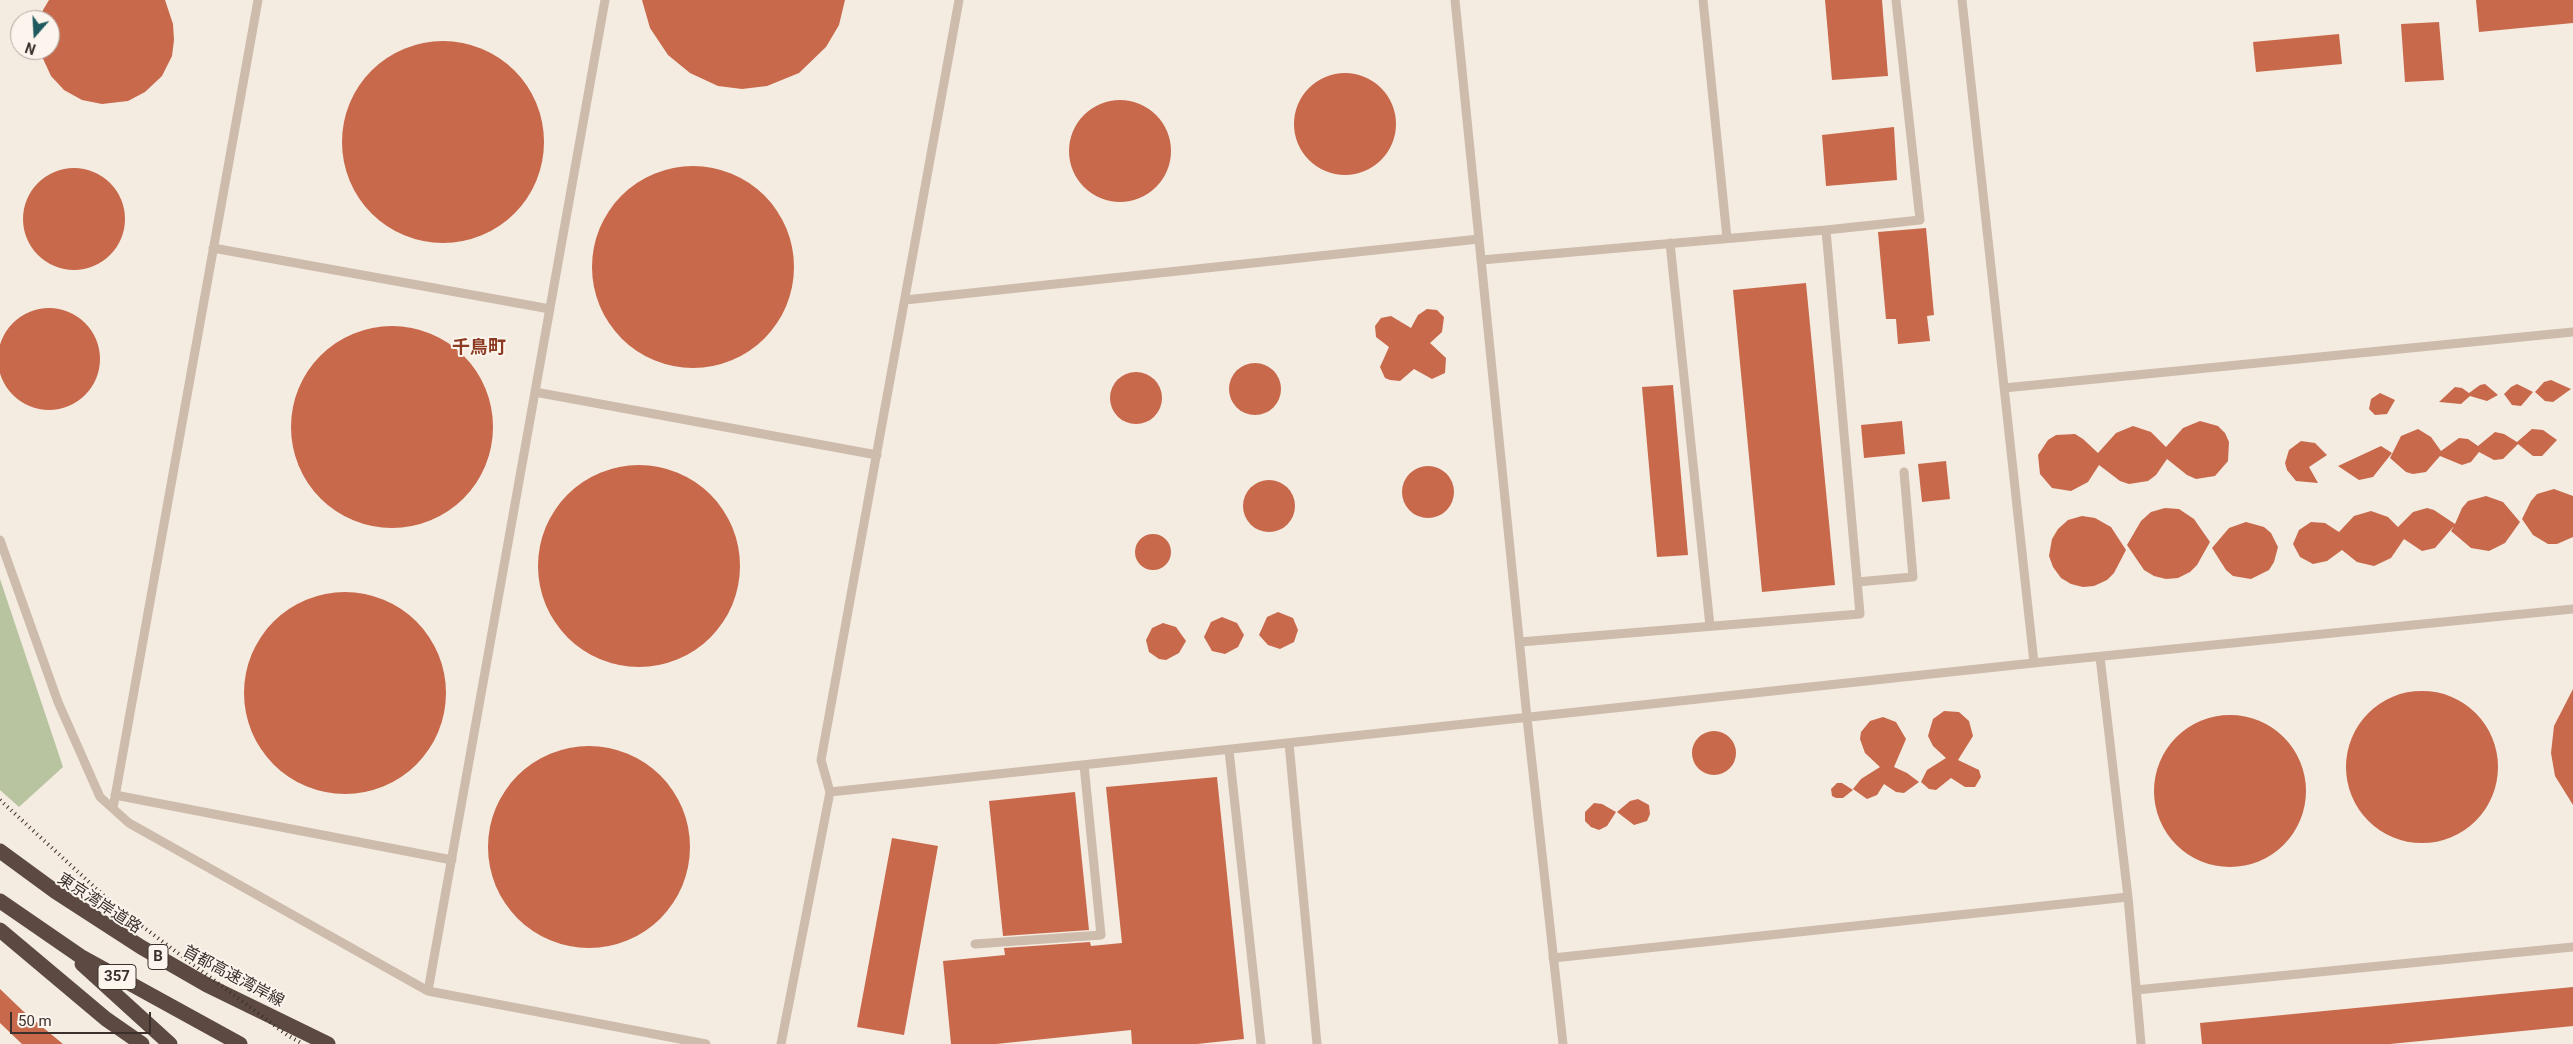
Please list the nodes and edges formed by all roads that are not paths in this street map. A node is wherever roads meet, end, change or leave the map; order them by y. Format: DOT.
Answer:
graph roads {
  1 [pos="258,0"];
  2 [pos="605,0"];
  3 [pos="959,0"];
  4 [pos="1455,0"];
  5 [pos="1702,0"];
  6 [pos="1896,0"];
  7 [pos="1962,0"];
  8 [pos="1826,230"];
  9 [pos="1727,238"];
  10 [pos="1479,240"];
  11 [pos="1670,243"];
  12 [pos="213,248"];
  13 [pos="1481,260"];
  14 [pos="905,300"];
  15 [pos="550,309"];
  16 [pos="2573,332"];
  17 [pos="2004,388"];
  18 [pos="535,392"];
  19 [pos="877,455"];
  20 [pos="1904,472"];
  21 [pos="0,540"];
  22 [pos="1857,582"];
  23 [pos="2573,609"];
  24 [pos="1710,626"];
  25 [pos="1520,642"];
  26 [pos="2100,657"];
  27 [pos="2034,663"];
  28 [pos="1527,718"];
  29 [pos="1289,743"];
  30 [pos="1229,750"];
  31 [pos="1084,765"];
  32 [pos="830,792"];
  33 [pos="115,795"];
  34 [pos="112,808"];
  35 [pos="0,850"];
  36 [pos="0,858"];
  37 [pos="452,860"];
  38 [pos="0,889"];
  39 [pos="2128,897"];
  40 [pos="0,901"];
  41 [pos="0,905"];
  42 [pos="0,930"];
  43 [pos="975,944"];
  44 [pos="2573,947"];
  45 [pos="1553,958"];
  46 [pos="2136,990"];
  47 [pos="428,991"];
  48 [pos="142,1044"];
  49 [pos="170,1044"];
  50 [pos="228,1044"];
  51 [pos="240,1044"];
  52 [pos="314,1044"];
  53 [pos="328,1044"];
  54 [pos="706,1044"];
  55 [pos="781,1044"];
  56 [pos="1261,1044"];
  57 [pos="1317,1044"];
  58 [pos="1563,1044"];
  59 [pos="2140,1044"];
  1 -- 12 [label="lane"];
  2 -- 15 [label="lane"];
  3 -- 14 [label="lane"];
  4 -- 10 [label="lane"];
  5 -- 9 [label="lane"];
  6 -- 8 [label="lane"];
  7 -- 17 [label="lane"];
  8 -- 9 [label="lane"];
  8 -- 22 [label="lane"];
  9 -- 11 [label="lane"];
  10 -- 13 [label="lane"];
  10 -- 14 [label="lane"];
  11 -- 13 [label="lane"];
  11 -- 24 [label="lane"];
  12 -- 15 [label="lane"];
  12 -- 33 [label="lane"];
  13 -- 25 [label="lane"];
  14 -- 19 [label="lane"];
  15 -- 18 [label="lane"];
  16 -- 17 [label="lane"];
  17 -- 27 [label="lane"];
  18 -- 19 [label="lane"];
  18 -- 37 [label="lane"];
  19 -- 32 [label="lane"];
  20 -- 22 [label="lane"];
  21 -- 34 [label="lane"];
  22 -- 24 [label="lane"];
  23 -- 26 [label="lane"];
  24 -- 25 [label="lane"];
  25 -- 28 [label="lane"];
  26 -- 27 [label="lane"];
  26 -- 39 [label="lane"];
  27 -- 28 [label="lane"];
  28 -- 29 [label="lane"];
  28 -- 45 [label="lane"];
  29 -- 30 [label="lane"];
  29 -- 57 [label="lane"];
  30 -- 31 [label="lane"];
  30 -- 56 [label="lane"];
  31 -- 32 [label="lane"];
  31 -- 43 [label="lane"];
  32 -- 55 [label="lane"];
  33 -- 34 [label="lane"];
  33 -- 37 [label="lane"];
  34 -- 47 [label="lane"];
  35 -- 53 [label="highway, 首都高速湾岸線 / B"];
  36 -- 52 [label="highway, 東京湾岸道路 / 357"];
  37 -- 47 [label="lane"];
  38 -- 49 [label="highway, 357"];
  39 -- 45 [label="lane"];
  39 -- 46 [label="lane"];
  40 -- 51 [label="highway, 357"];
  41 -- 50 [label="highway"];
  42 -- 48 [label="highway, 357"];
  44 -- 46 [label="lane"];
  45 -- 58 [label="lane"];
  46 -- 59 [label="lane"];
  47 -- 54 [label="lane"];
}
